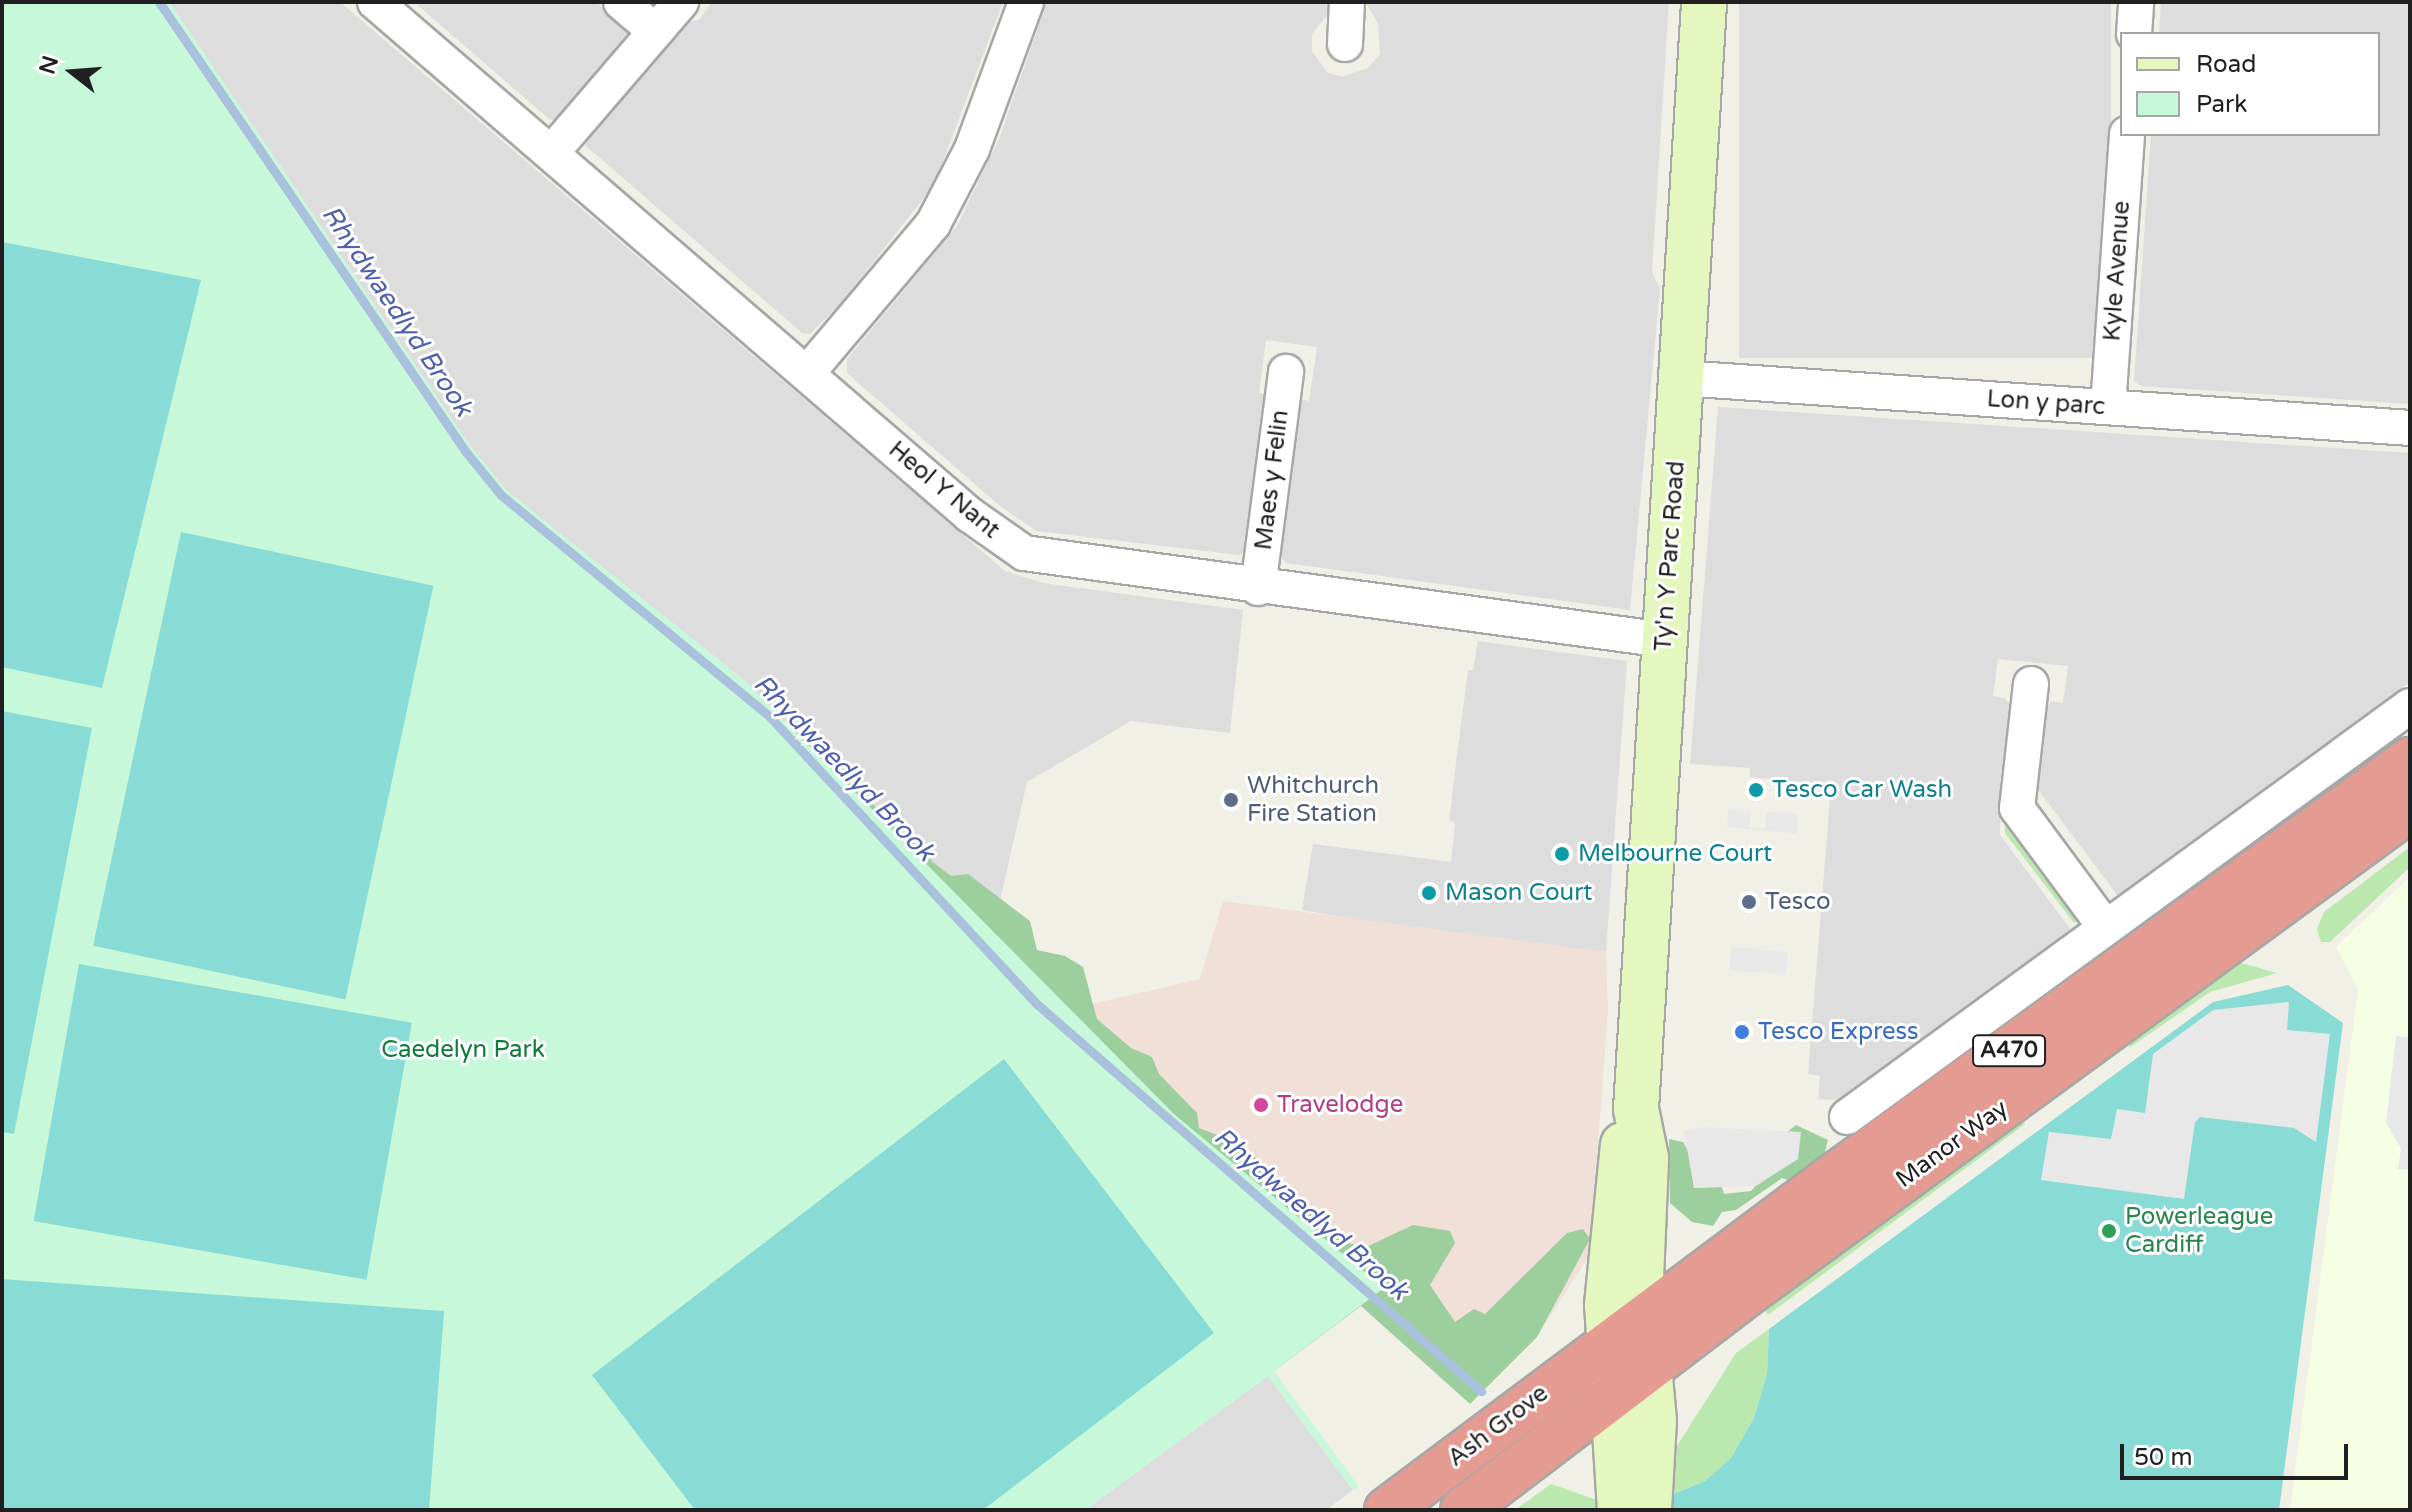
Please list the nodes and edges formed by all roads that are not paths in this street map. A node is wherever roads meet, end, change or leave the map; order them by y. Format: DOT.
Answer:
graph roads {
  1 [pos="375,2"];
  2 [pos="621,2"];
  3 [pos="681,2"];
  4 [pos="1026,2"];
  5 [pos="1347,2"];
  6 [pos="1704,2"];
  7 [pos="2136,2"];
  8 [pos="655,31"];
  9 [pos="2134,32"];
  10 [pos="1345,44"];
  11 [pos="2127,136"];
  12 [pos="552,152"];
  13 [pos="808,372"];
  14 [pos="1286,372"];
  15 [pos="1681,378"];
  16 [pos="2108,407"];
  17 [pos="2410,428"];
  18 [pos="1258,588"];
  19 [pos="1665,640"];
  20 [pos="2031,684"];
  21 [pos="2410,706"];
  22 [pos="2410,760"];
  23 [pos="2410,809"];
  24 [pos="2105,927"];
  25 [pos="1847,1117"];
  26 [pos="1629,1357"];
  27 [pos="1387,1510"];
  28 [pos="1463,1510"];
  29 [pos="1620,1510"];
  30 [pos="1649,1510"];
  1 -- 12 [label="street, Heol Y Nant"];
  2 -- 8 [label="street"];
  3 -- 8 [label="street"];
  4 -- 13 [label="street"];
  5 -- 10 [label="street"];
  6 -- 15 [label="street, Ty'n Y Parc Road"];
  7 -- 9 [label="street"];
  8 -- 12 [label="street"];
  11 -- 16 [label="street, Kyle Avenue"];
  12 -- 13 [label="street, Heol Y Nant"];
  13 -- 18 [label="street, Heol Y Nant"];
  14 -- 18 [label="street, Maes y Felin"];
  15 -- 16 [label="street, Lon y parc"];
  15 -- 19 [label="street, Ty'n Y Parc Road"];
  16 -- 17 [label="street, Lon y parc"];
  18 -- 19 [label="street, Heol Y Nant"];
  19 -- 26 [label="street, Ty'n Y Parc Road"];
  20 -- 24 [label="street"];
  21 -- 24 [label="street"];
  22 -- 26 [label="highway, Manor Way / A470"];
  23 -- 26 [label="highway, Manor Way / A470"];
  24 -- 25 [label="street"];
  26 -- 27 [label="highway, Ash Grove / A470"];
  26 -- 28 [label="highway, Ash Grove / A470"];
  26 -- 29 [label="street"];
  26 -- 30 [label="street"];
}
